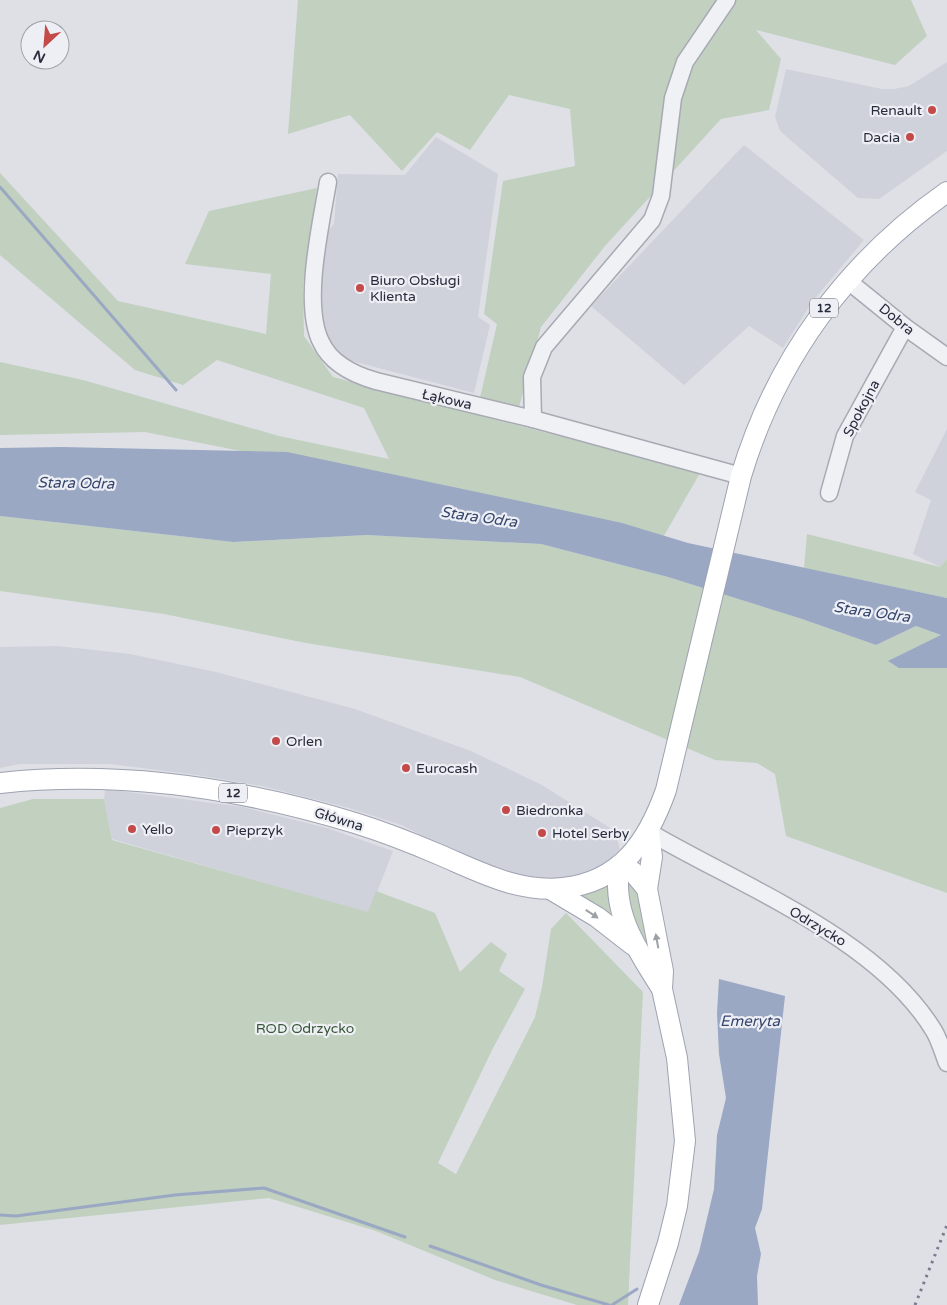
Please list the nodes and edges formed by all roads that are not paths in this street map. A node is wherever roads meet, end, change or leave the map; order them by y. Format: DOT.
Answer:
graph roads {
  1 [pos="727,0"];
  2 [pos="328,182"];
  3 [pos="947,192"];
  4 [pos="847,280"];
  5 [pos="905,327"];
  6 [pos="947,357"];
  7 [pos="533,419"];
  8 [pos="741,476"];
  9 [pos="829,493"];
  10 [pos="0,783"];
  11 [pos="649,832"];
  12 [pos="620,865"];
  13 [pos="550,889"];
  14 [pos="647,889"];
  15 [pos="636,946"];
  16 [pos="662,989"];
  17 [pos="947,1063"];
  18 [pos="648,1305"];
  1 -- 7 [label="street"];
  2 -- 7 [label="street, Łąkowa"];
  3 -- 4 [label="main road, 12"];
  4 -- 5 [label="street, Dobra"];
  4 -- 8 [label="main road, 12"];
  5 -- 6 [label="street, Dobra"];
  5 -- 9 [label="street, Spokojna"];
  7 -- 8 [label="street, Łąkowa"];
  8 -- 11 [label="main road, 12"];
  10 -- 13 [label="main road, Główna / 12"];
  11 -- 12 [label="main road, Główna / 12"];
  11 -- 14 [label="main road"];
  11 -- 17 [label="street, Odrzycko"];
  12 -- 13 [label="main road, Główna / 12"];
  12 -- 14 [label="main road"];
  12 -- 15 [label="main road"];
  13 -- 15 [label="main road, one-way"];
  16 -- 14 [label="main road, one-way"];
  15 -- 16 [label="main road"];
  16 -- 18 [label="main road"];
}
